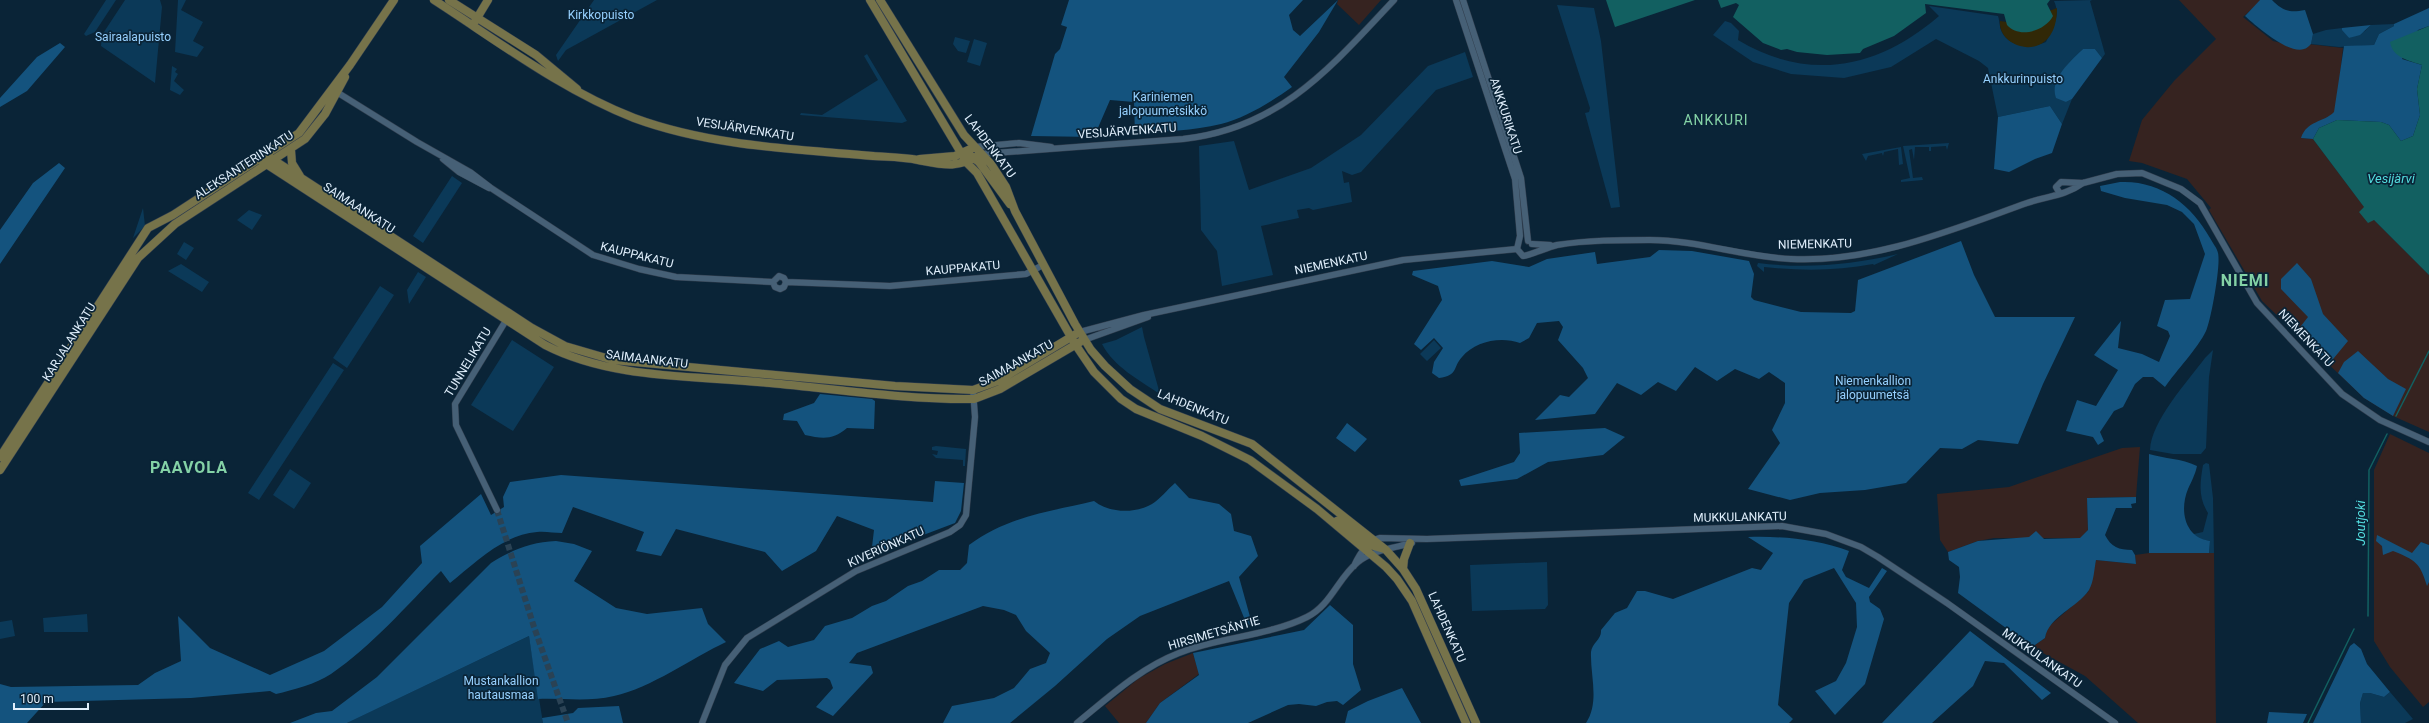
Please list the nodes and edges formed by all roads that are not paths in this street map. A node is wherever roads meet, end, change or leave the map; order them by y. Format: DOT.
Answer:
graph roads {
  1 [pos="389,0"];
  2 [pos="394,0"];
  3 [pos="434,0"];
  4 [pos="449,0"];
  5 [pos="488,0"];
  6 [pos="870,0"];
  7 [pos="880,0"];
  8 [pos="1394,0"];
  9 [pos="1456,0"];
  10 [pos="1463,0"];
  11 [pos="474,22"];
  12 [pos="374,28"];
  13 [pos="335,91"];
  14 [pos="975,147"];
  15 [pos="1052,147"];
  16 [pos="290,150"];
  17 [pos="962,154"];
  18 [pos="978,156"];
  19 [pos="267,160"];
  20 [pos="917,160"];
  21 [pos="967,163"];
  22 [pos="300,177"];
  23 [pos="2066,183"];
  24 [pos="2083,183"];
  25 [pos="2056,187"];
  26 [pos="2063,193"];
  27 [pos="2041,198"];
  28 [pos="157,224"];
  29 [pos="164,233"];
  30 [pos="1520,242"];
  31 [pos="1530,242"];
  32 [pos="1558,245"];
  33 [pos="1517,249"];
  34 [pos="1532,252"];
  35 [pos="1044,265"];
  36 [pos="1033,271"];
  37 [pos="1151,314"];
  38 [pos="508,317"];
  39 [pos="1080,332"];
  40 [pos="1071,336"];
  41 [pos="1084,340"];
  42 [pos="1075,344"];
  43 [pos="973,390"];
  44 [pos="974,399"];
  45 [pos="2429,442"];
  46 [pos="0,457"];
  47 [pos="0,470"];
  48 [pos="496,510"];
  49 [pos="1427,539"];
  50 [pos="1410,543"];
  51 [pos="1370,547"];
  52 [pos="1386,550"];
  53 [pos="1403,569"];
  54 [pos="702,723"];
  55 [pos="1077,723"];
  56 [pos="1466,723"];
  57 [pos="1476,723"];
  58 [pos="2115,723"];
  1 -- 12 [label="main road, ALEKSANTERINKATU"];
  2 -- 12 [label="main road, ALEKSANTERINKATU"];
  3 -- 11 [label="main road, VESIJÄRVENKATU"];
  4 -- 11 [label="main road, VESIJÄRVENKATU"];
  5 -- 11 [label="main road"];
  6 -- 17 [label="main road, LAHDENKATU"];
  7 -- 14 [label="main road, LAHDENKATU"];
  8 -- 15 [label="street, VESIJÄRVENKATU"];
  9 -- 30 [label="street, ANKKURIKATU"];
  10 -- 31 [label="street, ANKKURIKATU"];
  11 -- 20 [label="main road, VESIJÄRVENKATU"];
  12 -- 13 [label="main road, ALEKSANTERINKATU"];
  13 -- 16 [label="main road, ALEKSANTERINKATU"];
  13 -- 19 [label="main road, ALEKSANTERINKATU"];
  13 -- 36 [label="street, KAUPPAKATU"];
  14 -- 15 [label="street, VESIJÄRVENKATU"];
  14 -- 17 [label="main road, VESIJÄRVENKATU"];
  14 -- 18 [label="main road, LAHDENKATU"];
  15 -- 18 [label="street, VESIJÄRVENKATU"];
  16 -- 19 [label="main road, ALEKSANTERINKATU"];
  16 -- 22 [label="main road"];
  17 -- 18 [label="main road"];
  17 -- 20 [label="main road, VESIJÄRVENKATU"];
  17 -- 21 [label="main road, LAHDENKATU"];
  18 -- 21 [label="main road, VESIJÄRVENKATU"];
  18 -- 35 [label="main road, LAHDENKATU"];
  19 -- 22 [label="main road, SAIMAANKATU"];
  19 -- 28 [label="main road, ALEKSANTERINKATU"];
  19 -- 29 [label="main road, ALEKSANTERINKATU"];
  19 -- 38 [label="main road, SAIMAANKATU"];
  20 -- 21 [label="main road, VESIJÄRVENKATU"];
  21 -- 36 [label="main road, LAHDENKATU"];
  22 -- 38 [label="main road, SAIMAANKATU"];
  23 -- 24 [label="street, NIEMENKATU"];
  23 -- 25 [label="street, NIEMENKATU"];
  23 -- 26 [label="street"];
  24 -- 26 [label="street, NIEMENKATU"];
  24 -- 45 [label="street, NIEMENKATU"];
  25 -- 26 [label="street"];
  25 -- 27 [label="street, NIEMENKATU"];
  26 -- 27 [label="street, NIEMENKATU"];
  27 -- 32 [label="street, NIEMENKATU"];
  28 -- 46 [label="main road, KARJALANKATU"];
  29 -- 47 [label="main road, KARJALANKATU"];
  30 -- 31 [label="street"];
  30 -- 33 [label="street"];
  31 -- 32 [label="street, NIEMENKATU"];
  31 -- 34 [label="street"];
  32 -- 34 [label="street, NIEMENKATU"];
  33 -- 34 [label="street"];
  33 -- 37 [label="street, NIEMENKATU"];
  35 -- 36 [label="street, KAUPPAKATU"];
  35 -- 39 [label="main road, LAHDENKATU"];
  36 -- 40 [label="main road, LAHDENKATU"];
  37 -- 39 [label="street, NIEMENKATU"];
  37 -- 41 [label="street, NIEMENKATU"];
  38 -- 43 [label="main road, SAIMAANKATU"];
  38 -- 44 [label="main road, SAIMAANKATU"];
  38 -- 48 [label="street, TUNNELIKATU"];
  39 -- 40 [label="main road, SAIMAANKATU"];
  39 -- 41 [label="main road, LAHDENKATU"];
  40 -- 42 [label="main road, LAHDENKATU"];
  40 -- 43 [label="main road, SAIMAANKATU"];
  41 -- 42 [label="main road, NIEMENKATU"];
  41 -- 51 [label="main road, LAHDENKATU"];
  42 -- 44 [label="main road, SAIMAANKATU"];
  42 -- 51 [label="main road, LAHDENKATU"];
  43 -- 44 [label="street, KIVERIÖNKATU"];
  44 -- 54 [label="street, KIVERIÖNKATU"];
  49 -- 50 [label="street, MUKKULANKATU"];
  49 -- 51 [label="street, MUKKULANKATU"];
  49 -- 58 [label="street, MUKKULANKATU"];
  50 -- 52 [label="street, MUKKULANKATU"];
  50 -- 53 [label="main road"];
  51 -- 52 [label="main road"];
  51 -- 55 [label="street, HIRSIMETSÄNTIE"];
  51 -- 56 [label="main road, LAHDENKATU"];
  52 -- 53 [label="main road, LAHDENKATU"];
  53 -- 57 [label="main road, LAHDENKATU"];
}
